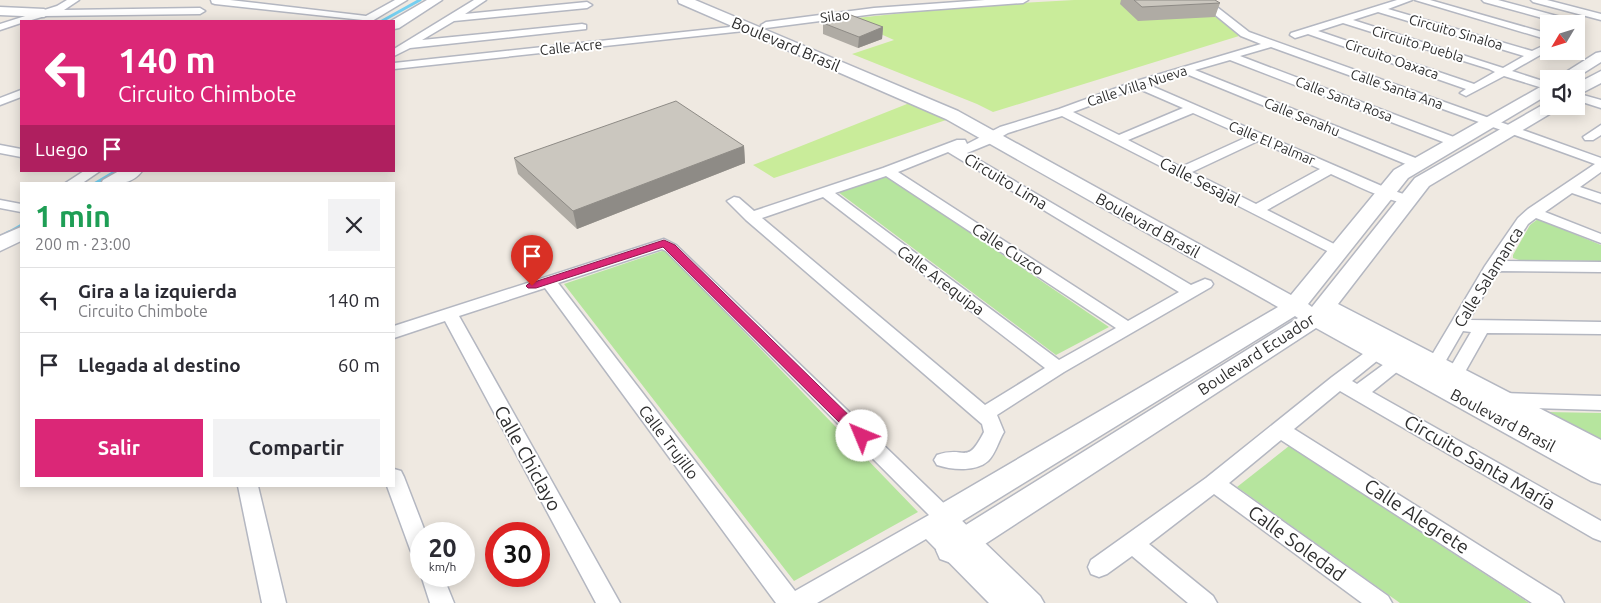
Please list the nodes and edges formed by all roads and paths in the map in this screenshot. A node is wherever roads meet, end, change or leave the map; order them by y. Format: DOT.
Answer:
graph roads {
  1 [pos="63,0"];
  2 [pos="74,0"];
  3 [pos="215,0"];
  4 [pos="402,0"];
  5 [pos="436,0"];
  6 [pos="481,0"];
  7 [pos="684,0"];
  8 [pos="704,0"];
  9 [pos="1023,0"];
  10 [pos="1202,0"];
  11 [pos="1407,0"];
  12 [pos="1420,0"];
  13 [pos="1487,0"];
  14 [pos="1536,0"];
  15 [pos="590,2"];
  16 [pos="1378,9"];
  17 [pos="0,11"];
  18 [pos="200,11"];
  19 [pos="44,13"];
  20 [pos="451,18"];
  21 [pos="22,20"];
  22 [pos="181,20"];
  23 [pos="366,20"];
  24 [pos="1342,20"];
  25 [pos="20,21"];
  26 [pos="744,21"];
  27 [pos="1591,23"];
  28 [pos="395,24"];
  29 [pos="0,27"];
  30 [pos="582,27"];
  31 [pos="552,30"];
  32 [pos="1309,31"];
  33 [pos="1540,34"];
  34 [pos="1295,35"];
  35 [pos="1271,44"];
  36 [pos="407,45"];
  37 [pos="1540,51"];
  38 [pos="395,52"];
  39 [pos="1533,55"];
  40 [pos="1601,56"];
  41 [pos="1232,57"];
  42 [pos="395,66"];
  43 [pos="1500,69"];
  44 [pos="1186,70"];
  45 [pos="1578,70"];
  46 [pos="1601,76"];
  47 [pos="1540,80"];
  48 [pos="1137,84"];
  49 [pos="1540,84"];
  50 [pos="0,86"];
  51 [pos="1585,86"];
  52 [pos="1475,88"];
  53 [pos="1540,92"];
  54 [pos="20,93"];
  55 [pos="1585,94"];
  56 [pos="1464,95"];
  57 [pos="1585,99"];
  58 [pos="1601,99"];
  59 [pos="2,102"];
  60 [pos="1601,104"];
  61 [pos="20,107"];
  62 [pos="1192,109"];
  63 [pos="1063,112"];
  64 [pos="1540,113"];
  65 [pos="1490,122"];
  66 [pos="1601,129"];
  67 [pos="1513,130"];
  68 [pos="997,133"];
  69 [pos="1257,137"];
  70 [pos="1588,137"];
  71 [pos="1118,140"];
  72 [pos="1456,142"];
  73 [pos="0,149"];
  74 [pos="954,150"];
  75 [pos="20,153"];
  76 [pos="1601,162"];
  77 [pos="1418,164"];
  78 [pos="1601,166"];
  79 [pos="1331,168"];
  80 [pos="888,171"];
  81 [pos="92,172"];
  82 [pos="131,172"];
  83 [pos="1181,172"];
  84 [pos="75,182"];
  85 [pos="114,182"];
  86 [pos="1571,188"];
  87 [pos="824,192"];
  88 [pos="1397,196"];
  89 [pos="1601,199"];
  90 [pos="734,201"];
  91 [pos="0,204"];
  92 [pos="20,208"];
  93 [pos="1256,210"];
  94 [pos="1533,212"];
  95 [pos="751,216"];
  96 [pos="20,234"];
  97 [pos="1601,239"];
  98 [pos="0,244"];
  99 [pos="1338,251"];
  100 [pos="1493,266"];
  101 [pos="1601,267"];
  102 [pos="548,281"];
  103 [pos="1299,301"];
  104 [pos="1319,312"];
  105 [pos="449,313"];
  106 [pos="1458,325"];
  107 [pos="1128,328"];
  108 [pos="1482,328"];
  109 [pos="1601,328"];
  110 [pos="395,332"];
  111 [pos="1377,352"];
  112 [pos="1397,363"];
  113 [pos="1435,365"];
  114 [pos="1058,368"];
  115 [pos="1455,375"];
  116 [pos="1338,381"];
  117 [pos="1358,393"];
  118 [pos="1502,400"];
  119 [pos="1601,403"];
  120 [pos="984,415"];
  121 [pos="1282,430"];
  122 [pos="1601,452"];
  123 [pos="944,460"];
  124 [pos="1601,473"];
  125 [pos="395,480"];
  126 [pos="1214,483"];
  127 [pos="248,487"];
  128 [pos="411,522"];
  129 [pos="935,522"];
  130 [pos="1601,532"];
  131 [pos="1132,543"];
  132 [pos="959,544"];
  133 [pos="1099,567"];
  134 [pos="436,587"];
  135 [pos="274,603"];
  136 [pos="442,603"];
  137 [pos="608,603"];
  138 [pos="790,603"];
  139 [pos="796,603"];
  140 [pos="1005,603"];
  141 [pos="1032,603"];
  142 [pos="1205,603"];
  143 [pos="1380,603"];
  144 [pos="1552,603"];
  1 -- 19 [label="street"];
  2 -- 19 [label="street"];
  3 -- 18 [label="street"];
  3 -- 23 [label="street"];
  4 -- 23 [label="street"];
  5 -- 28 [label="street"];
  6 -- 20 [label="street"];
  7 -- 26 [label="street, Boulevard Brasil"];
  8 -- 26 [label="street, Boulevard Brasil"];
  9 -- 26 [label="street, Silao"];
  10 -- 35 [label="street, Calle Santa Ana"];
  11 -- 16 [label="street, Circuito Oaxaca"];
  12 -- 33 [label="street"];
  13 -- 27 [label="street"];
  14 -- 27 [label="street"];
  15 -- 20 [label="street"];
  15 -- 31 [label="street"];
  16 -- 24 [label="street, Circuito Oaxaca"];
  16 -- 39 [label="street, Circuito Sinaloa"];
  17 -- 19 [label="street"];
  18 -- 19 [label="street"];
  18 -- 22 [label="street"];
  19 -- 21 [label="street"];
  20 -- 36 [label="street"];
  24 -- 32 [label="street, Circuito Oaxaca"];
  24 -- 43 [label="street, Circuito Puebla"];
  25 -- 29 [label="street"];
  26 -- 42 [label="street, Calle Acre"];
  26 -- 68 [label="street, Boulevard Brasil"];
  30 -- 31 [label="street, Calle Acre"];
  31 -- 36 [label="street, Calle Acre"];
  32 -- 34 [label="street, Circuito Oaxaca"];
  32 -- 52 [label="street, Circuito Oaxaca"];
  35 -- 41 [label="street, Calle Villa Nueva"];
  35 -- 65 [label="street, Calle Santa Ana"];
  36 -- 38 [label="street"];
  37 -- 39 [label="street"];
  39 -- 43 [label="street"];
  40 -- 45 [label="street"];
  41 -- 44 [label="street, Calle Villa Nueva"];
  41 -- 72 [label="street, Calle Santa Rosa"];
  43 -- 47 [label="street"];
  43 -- 49 [label="street"];
  43 -- 52 [label="street"];
  44 -- 48 [label="street, Calle Villa Nueva"];
  44 -- 77 [label="street, Calle Senahu"];
  46 -- 51 [label="street"];
  48 -- 62 [label="street, Calle El Palmar"];
  48 -- 63 [label="street, Calle Villa Nueva"];
  50 -- 59 [label="street"];
  52 -- 56 [label="street"];
  53 -- 65 [label="street, Boulevard Ecuador"];
  54 -- 59 [label="street"];
  55 -- 58 [label="street"];
  57 -- 60 [label="street"];
  59 -- 61 [label="street"];
  62 -- 69 [label="street, Calle El Palmar"];
  62 -- 71 [label="street"];
  63 -- 68 [label="street, Calle Villa Nueva"];
  63 -- 71 [label="street, Calle Sesajal"];
  64 -- 67 [label="street, Boulevard Ecuador"];
  65 -- 67 [label="street, Calle Santa Ana"];
  65 -- 72 [label="street, Boulevard Ecuador"];
  66 -- 70 [label="street"];
  67 -- 76 [label="street, Calle Santa Ana"];
  67 -- 88 [label="street, Boulevard Ecuador"];
  68 -- 74 [label="street, Calle Villa Nueva"];
  68 -- 103 [label="street, Boulevard Brasil"];
  69 -- 79 [label="street, Calle El Palmar"];
  69 -- 83 [label="street"];
  71 -- 83 [label="street, Calle Sesajal"];
  72 -- 77 [label="street, Boulevard Ecuador"];
  73 -- 75 [label="street"];
  74 -- 80 [label="street, Circuito Lima"];
  74 -- 107 [label="street, Circuito Lima"];
  77 -- 88 [label="street, Boulevard Ecuador"];
  78 -- 86 [label="street, Calle Salamanca"];
  79 -- 88 [label="street, Calle El Palmar"];
  79 -- 93 [label="street"];
  80 -- 87 [label="street, Circuito Lima"];
  80 -- 107 [label="street, Calle Cuzco"];
  81 -- 84 [label="street"];
  82 -- 85 [label="street"];
  83 -- 93 [label="street, Calle Sesajal"];
  86 -- 89 [label="street"];
  86 -- 94 [label="street, Calle Salamanca"];
  87 -- 95 [label="street, Circuito Lima"];
  87 -- 114 [label="street, Calle Arequipa"];
  88 -- 99 [label="street, Boulevard Ecuador"];
  88 -- 104 [label="street, Boulevard Ecuador"];
  90 -- 95 [label="street"];
  91 -- 92 [label="street"];
  93 -- 99 [label="street, Calle Sesajal"];
  94 -- 97 [label="street"];
  94 -- 100 [label="street, Calle Salamanca"];
  95 -- 120 [label="street"];
  96 -- 98 [label="street"];
  99 -- 103 [label="street, Boulevard Ecuador"];
  100 -- 101 [label="street"];
  100 -- 106 [label="street, Calle Salamanca"];
  102 -- 105 [label="street"];
  102 -- 129 [label="street"];
  102 -- 138 [label="street, Calle Trujillo"];
  103 -- 104 [label="street, Boulevard Brasil"];
  103 -- 129 [label="street, Boulevard Ecuador"];
  104 -- 111 [label="street, Boulevard Brasil"];
  104 -- 113 [label="street, Boulevard Brasil"];
  104 -- 132 [label="street, Boulevard Ecuador"];
  105 -- 110 [label="street"];
  105 -- 137 [label="street, Calle Chiclayo"];
  106 -- 108 [label="street"];
  106 -- 113 [label="street, Calle Salamanca"];
  107 -- 114 [label="street, Circuito Lima"];
  108 -- 109 [label="street"];
  108 -- 115 [label="street, Calle Salamanca"];
  111 -- 112 [label="street, Boulevard Brasil"];
  111 -- 116 [label="street"];
  112 -- 117 [label="street"];
  112 -- 124 [label="street, Boulevard Brasil"];
  113 -- 115 [label="street, Boulevard Brasil"];
  114 -- 120 [label="street, Circuito Lima"];
  115 -- 118 [label="street, Boulevard Brasil"];
  116 -- 117 [label="street, Circuito Santa María"];
  116 -- 121 [label="street"];
  117 -- 130 [label="street, Circuito Santa María"];
  118 -- 119 [label="street"];
  118 -- 122 [label="street, Boulevard Brasil"];
  120 -- 123 [label="street"];
  121 -- 126 [label="street"];
  121 -- 144 [label="street, Calle Alegrete"];
  125 -- 128 [label="street"];
  126 -- 131 [label="street"];
  126 -- 143 [label="street, Calle Soledad"];
  127 -- 135 [label="street"];
  129 -- 132 [label="street"];
  129 -- 139 [label="street"];
  131 -- 133 [label="street"];
  131 -- 142 [label="street"];
  132 -- 140 [label="street"];
  132 -- 141 [label="street"];
  134 -- 136 [label="street"];
}
